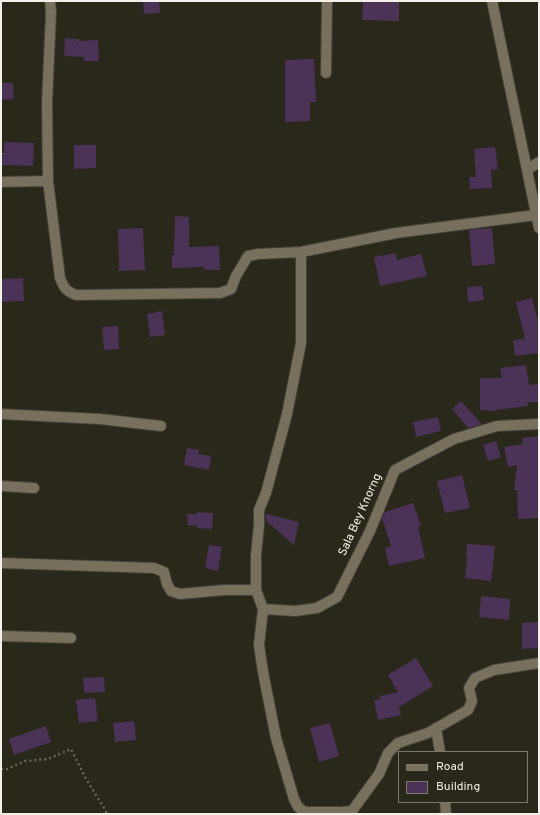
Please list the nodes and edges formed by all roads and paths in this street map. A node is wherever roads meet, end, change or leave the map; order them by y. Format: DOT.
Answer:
graph roads {
  1 [pos="50,1"];
  2 [pos="327,1"];
  3 [pos="492,1"];
  4 [pos="326,73"];
  5 [pos="539,162"];
  6 [pos="527,170"];
  7 [pos="48,181"];
  8 [pos="1,182"];
  9 [pos="536,214"];
  10 [pos="539,228"];
  11 [pos="301,252"];
  12 [pos="1,414"];
  13 [pos="539,424"];
  14 [pos="161,426"];
  15 [pos="1,486"];
  16 [pos="34,488"];
  17 [pos="1,563"];
  18 [pos="256,590"];
  19 [pos="263,609"];
  20 [pos="1,636"];
  21 [pos="71,638"];
  22 [pos="539,662"];
  23 [pos="436,728"];
  24 [pos="440,751"];
  25 [pos="1,768"];
  26 [pos="446,803"];
  27 [pos="106,814"];
  28 [pos="446,814"];
  1 -- 7 [label="street"];
  2 -- 4 [label="street"];
  3 -- 6 [label="street"];
  5 -- 6 [label="street"];
  6 -- 9 [label="street"];
  7 -- 8 [label="street"];
  7 -- 11 [label="street"];
  9 -- 10 [label="street"];
  9 -- 11 [label="street"];
  11 -- 18 [label="street"];
  12 -- 14 [label="street"];
  13 -- 19 [label="street, Sala Bey Knorng"];
  15 -- 16 [label="street"];
  17 -- 18 [label="street"];
  18 -- 19 [label="street"];
  19 -- 23 [label="street"];
  20 -- 21 [label="street"];
  22 -- 23 [label="street"];
  23 -- 24 [label="street"];
  25 -- 27 [label="path"];
  26 -- 28 [label="street"];
}
